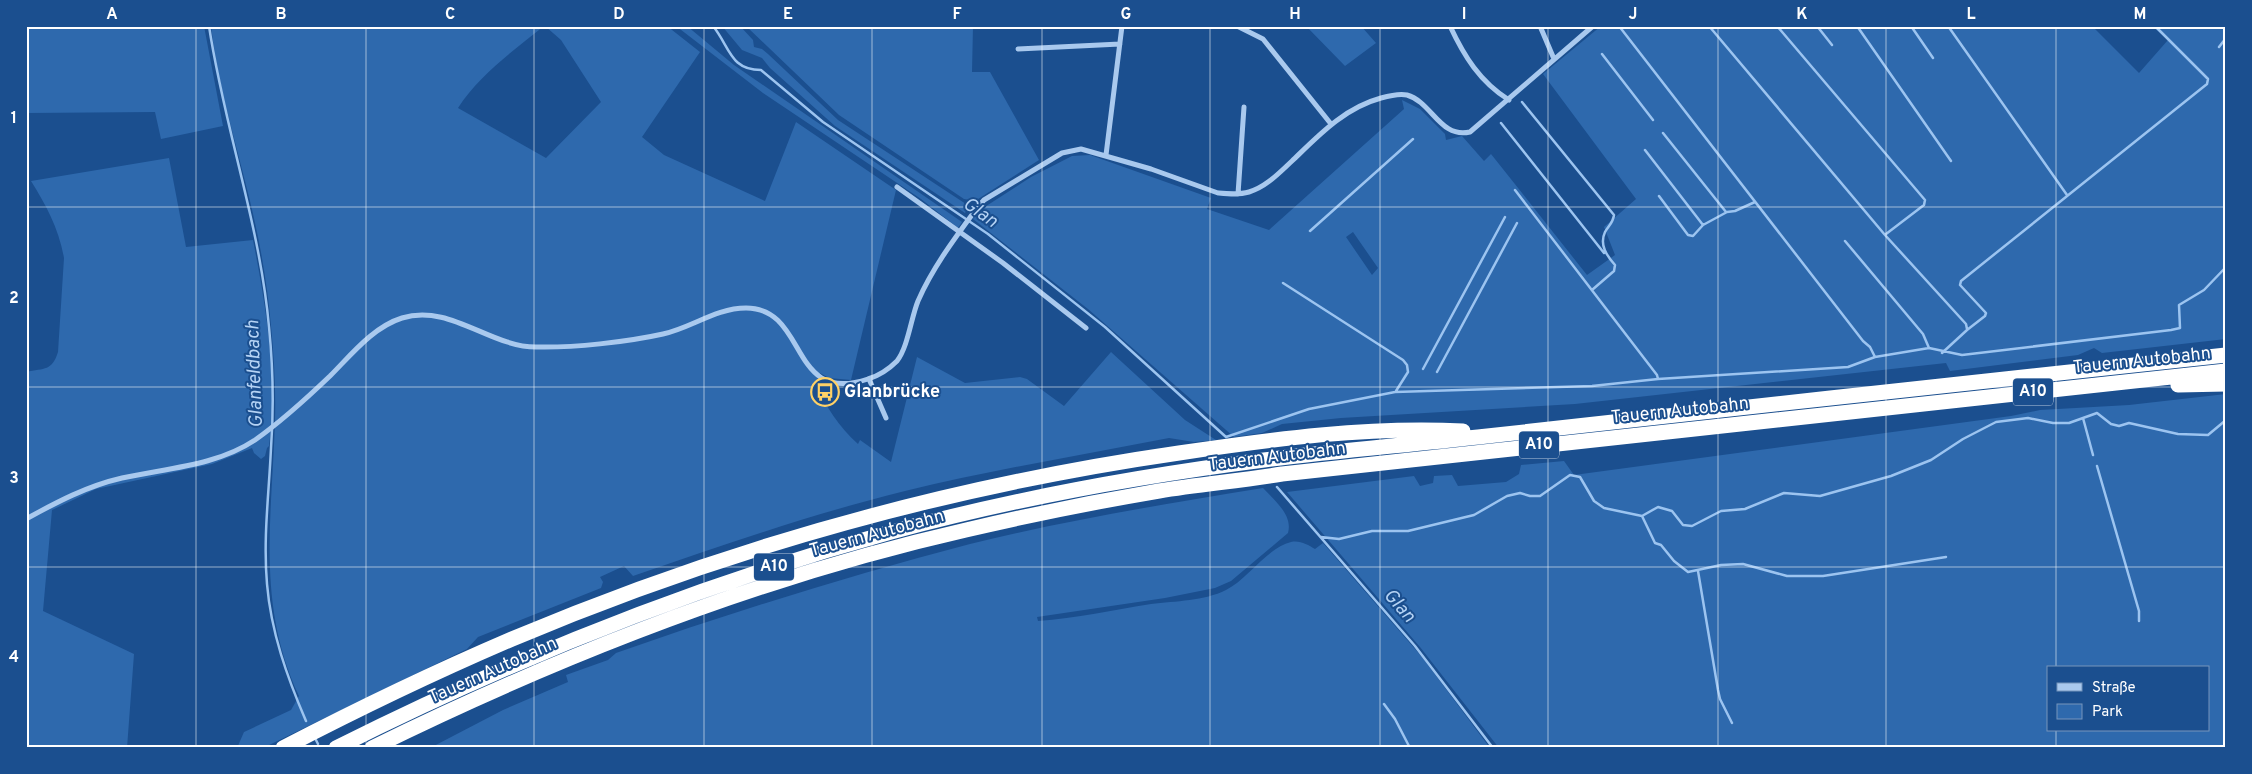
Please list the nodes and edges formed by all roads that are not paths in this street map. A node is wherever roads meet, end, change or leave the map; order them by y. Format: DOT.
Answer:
graph roads {
  1 [pos="1122,26"];
  2 [pos="1237,26"];
  3 [pos="1450,26"];
  4 [pos="1540,26"];
  5 [pos="1593,26"];
  6 [pos="1120,44"];
  7 [pos="1018,49"];
  8 [pos="1554,59"];
  9 [pos="1509,100"];
  10 [pos="1244,107"];
  11 [pos="1331,124"];
  12 [pos="1106,155"];
  13 [pos="897,187"];
  14 [pos="1238,194"];
  15 [pos="960,230"];
  16 [pos="1086,328"];
  17 [pos="2226,355"];
  18 [pos="2226,371"];
  19 [pos="869,379"];
  20 [pos="2130,381"];
  21 [pos="2226,384"];
  22 [pos="886,418"];
  23 [pos="1507,433"];
  24 [pos="26,519"];
  25 [pos="283,748"];
  26 [pos="336,748"];
  27 [pos="372,748"];
  1 -- 6 [label="street"];
  2 -- 11 [label="street"];
  3 -- 9 [label="street"];
  4 -- 8 [label="street"];
  5 -- 8 [label="street"];
  6 -- 7 [label="street"];
  6 -- 12 [label="street"];
  8 -- 9 [label="street"];
  9 -- 11 [label="street"];
  10 -- 14 [label="street"];
  11 -- 14 [label="street"];
  12 -- 14 [label="street"];
  12 -- 15 [label="street"];
  13 -- 15 [label="street"];
  15 -- 16 [label="street"];
  15 -- 19 [label="street"];
  17 -- 23 [label="highway, Tauern Autobahn / A10"];
  18 -- 20 [label="highway, Tauern Autobahn / A10"];
  19 -- 22 [label="street"];
  19 -- 24 [label="street"];
  20 -- 21 [label="highway"];
  20 -- 27 [label="highway, Tauern Autobahn / A10"];
  23 -- 25 [label="highway"];
  23 -- 26 [label="highway, A10"];
}
